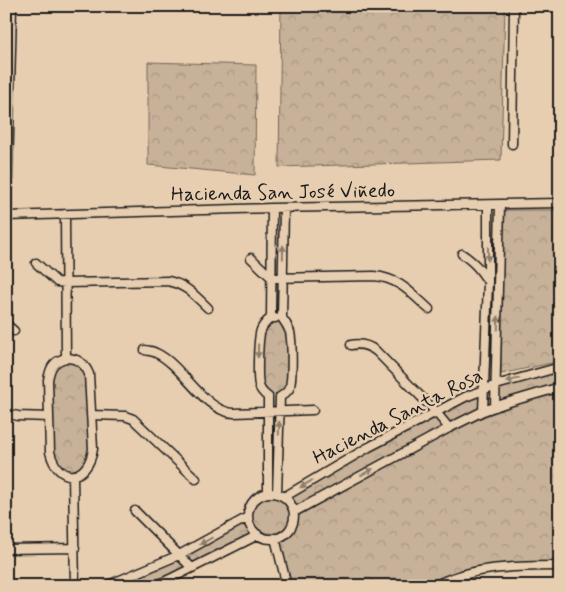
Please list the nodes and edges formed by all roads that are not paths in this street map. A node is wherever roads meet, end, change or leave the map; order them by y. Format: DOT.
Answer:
graph roads {
  1 [pos="12,6"];
  2 [pos="514,6"];
  3 [pos="9,17"];
  4 [pos="512,144"];
  5 [pos="560,203"];
  6 [pos="488,205"];
  7 [pos="500,205"];
  8 [pos="272,208"];
  9 [pos="284,208"];
  10 [pos="65,214"];
  11 [pos="7,216"];
  12 [pos="462,254"];
  13 [pos="251,258"];
  14 [pos="36,263"];
  15 [pos="272,278"];
  16 [pos="282,278"];
  17 [pos="488,282"];
  18 [pos="66,283"];
  19 [pos="498,286"];
  20 [pos="208,308"];
  21 [pos="429,310"];
  22 [pos="271,318"];
  23 [pos="282,318"];
  24 [pos="6,324"];
  25 [pos="14,331"];
  26 [pos="351,345"];
  27 [pos="145,350"];
  28 [pos="66,358"];
  29 [pos="560,367"];
  30 [pos="496,385"];
  31 [pos="560,388"];
  32 [pos="484,389"];
  33 [pos="268,397"];
  34 [pos="280,397"];
  35 [pos="495,407"];
  36 [pos="313,410"];
  37 [pos="280,411"];
  38 [pos="436,411"];
  39 [pos="483,411"];
  40 [pos="6,412"];
  41 [pos="268,412"];
  42 [pos="91,415"];
  43 [pos="49,417"];
  44 [pos="449,428"];
  45 [pos="73,476"];
  46 [pos="196,479"];
  47 [pos="268,493"];
  48 [pos="281,496"];
  49 [pos="135,511"];
  50 [pos="294,512"];
  51 [pos="248,517"];
  52 [pos="258,535"];
  53 [pos="275,538"];
  54 [pos="74,548"];
  55 [pos="6,549"];
  56 [pos="179,555"];
  57 [pos="560,566"];
  58 [pos="192,568"];
  59 [pos="75,586"];
  60 [pos="106,586"];
  61 [pos="155,586"];
  62 [pos="286,586"];
  63 [pos="434,586"];
  1 -- 3 [label="street"];
  2 -- 4 [label="street"];
  3 -- 11 [label="street"];
  5 -- 7 [label="street, Hacienda San José Viñedo"];
  6 -- 7 [label="street, Hacienda San José Viñedo"];
  6 -- 9 [label="street, Hacienda San José Viñedo"];
  6 -- 17 [label="street, one-way"];
  7 -- 19 [label="street"];
  8 -- 9 [label="street, Hacienda San José Viñedo"];
  8 -- 10 [label="street, Hacienda San José Viñedo"];
  8 -- 15 [label="street"];
  16 -- 9 [label="street, one-way"];
  10 -- 11 [label="street, Hacienda San José Viñedo"];
  10 -- 18 [label="street"];
  12 -- 17 [label="street"];
  13 -- 15 [label="street"];
  14 -- 18 [label="street"];
  15 -- 16 [label="street"];
  15 -- 22 [label="street"];
  16 -- 21 [label="street"];
  16 -- 23 [label="street"];
  17 -- 19 [label="street"];
  17 -- 32 [label="street"];
  18 -- 20 [label="street"];
  18 -- 28 [label="street"];
  30 -- 19 [label="street, one-way"];
  22 -- 23 [label="street"];
  22 -- 33 [label="street, one-way"];
  23 -- 34 [label="street"];
  24 -- 25 [label="street"];
  26 -- 38 [label="street"];
  27 -- 41 [label="street"];
  28 -- 42 [label="street"];
  28 -- 43 [label="street"];
  29 -- 30 [label="street, Hacienda Santa Rosa, one-way"];
  30 -- 32 [label="street, Hacienda Santa Rosa"];
  30 -- 35 [label="street"];
  31 -- 35 [label="street, Hacienda Santa Rosa"];
  32 -- 38 [label="street, Hacienda Santa Rosa"];
  32 -- 39 [label="street"];
  33 -- 34 [label="street"];
  33 -- 41 [label="street"];
  34 -- 37 [label="street"];
  35 -- 39 [label="street, Hacienda Santa Rosa"];
  36 -- 37 [label="street"];
  37 -- 41 [label="street"];
  48 -- 37 [label="street, one-way"];
  38 -- 44 [label="street"];
  38 -- 48 [label="street, Hacienda Santa Rosa, one-way"];
  39 -- 44 [label="street, Hacienda Santa Rosa"];
  40 -- 43 [label="street"];
  41 -- 47 [label="street"];
  42 -- 45 [label="street"];
  42 -- 46 [label="street"];
  43 -- 45 [label="street"];
  50 -- 44 [label="street, Hacienda Santa Rosa, one-way"];
  45 -- 54 [label="street"];
  47 -- 48 [label="street"];
  47 -- 51 [label="street"];
  48 -- 50 [label="street"];
  49 -- 56 [label="street"];
  50 -- 53 [label="street"];
  51 -- 52 [label="street"];
  51 -- 56 [label="street, one-way"];
  52 -- 53 [label="street"];
  52 -- 58 [label="street"];
  53 -- 62 [label="street"];
  54 -- 55 [label="street"];
  54 -- 59 [label="street"];
  56 -- 58 [label="street"];
  56 -- 60 [label="street"];
  57 -- 63 [label="street"];
  58 -- 61 [label="street"];
}
